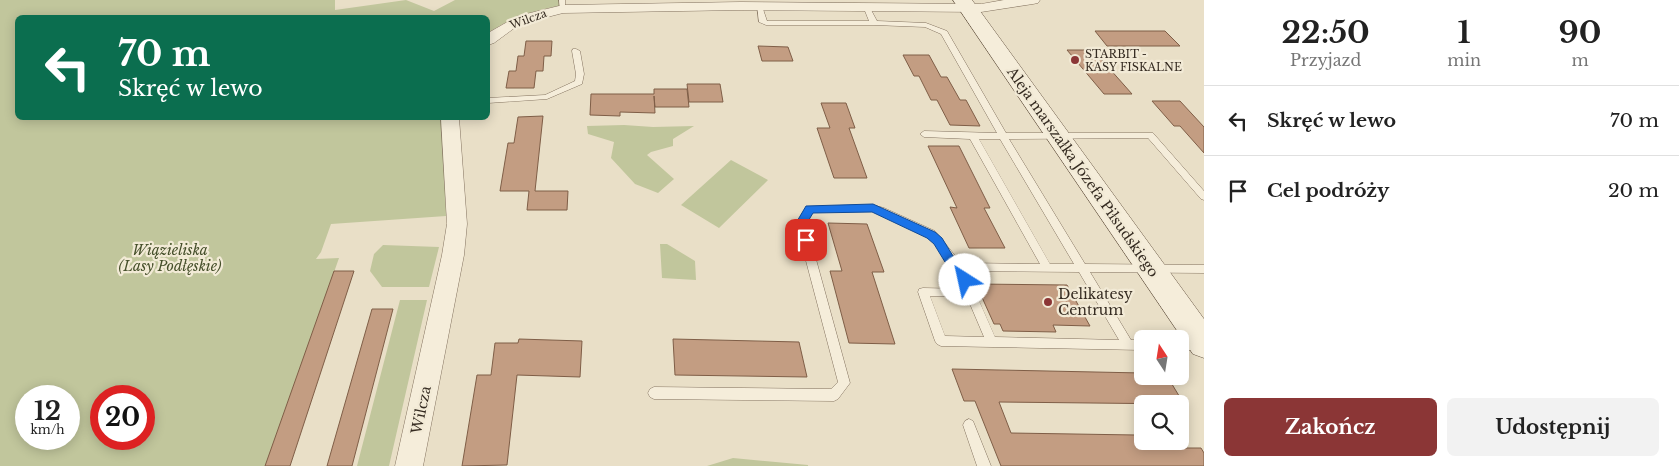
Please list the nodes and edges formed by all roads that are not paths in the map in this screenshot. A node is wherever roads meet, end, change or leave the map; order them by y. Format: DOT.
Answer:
graph roads {
  1 [pos="1033,0"];
  2 [pos="692,3"];
  3 [pos="792,3"];
  4 [pos="899,3"];
  5 [pos="562,4"];
  6 [pos="965,4"];
  7 [pos="759,6"];
  8 [pos="866,6"];
  9 [pos="874,24"];
  10 [pos="490,39"];
  11 [pos="576,51"];
  12 [pos="490,101"];
  13 [pos="450,120"];
  14 [pos="924,134"];
  15 [pos="1057,135"];
  16 [pos="973,136"];
  17 [pos="1003,136"];
  18 [pos="1204,197"];
  19 [pos="959,267"];
  20 [pos="1047,267"];
  21 [pos="1083,268"];
  22 [pos="1152,269"];
  23 [pos="1204,269"];
  24 [pos="970,293"];
  25 [pos="991,342"];
  26 [pos="1128,345"];
  27 [pos="1134,345"];
  28 [pos="1189,345"];
  29 [pos="1204,345"];
  30 [pos="654,393"];
  31 [pos="969,425"];
  32 [pos="409,466"];
  33 [pos="984,466"];
  1 -- 6 [label="street, Wilcza"];
  2 -- 5 [label="street, Wilcza"];
  2 -- 7 [label="street, Wilcza"];
  3 -- 7 [label="street, Wilcza"];
  3 -- 8 [label="street, Wilcza"];
  4 -- 6 [label="street, Wilcza"];
  4 -- 8 [label="street, Wilcza"];
  5 -- 10 [label="street, Wilcza"];
  6 -- 15 [label="street, Aleja marszałka Józefa Piłsudskiego"];
  7 -- 9 [label="lane"];
  8 -- 9 [label="lane"];
  9 -- 17 [label="lane"];
  11 -- 12 [label="lane"];
  13 -- 32 [label="street, Wilcza"];
  14 -- 16 [label="lane"];
  15 -- 17 [label="lane"];
  15 -- 18 [label="lane"];
  15 -- 22 [label="street, Aleja marszałka Józefa Piłsudskiego"];
  16 -- 17 [label="lane"];
  16 -- 20 [label="lane"];
  17 -- 21 [label="lane"];
  19 -- 20 [label="lane"];
  19 -- 24 [label="lane"];
  19 -- 30 [label="lane"];
  20 -- 21 [label="lane"];
  21 -- 22 [label="lane"];
  21 -- 26 [label="lane"];
  22 -- 23 [label="lane"];
  22 -- 29 [label="street, Aleja marszałka Józefa Piłsudskiego"];
  24 -- 25 [label="lane"];
  24 -- 25 [label="lane"];
  25 -- 26 [label="lane"];
  26 -- 27 [label="lane"];
  28 -- 29 [label="lane"];
  31 -- 33 [label="lane"];
}
